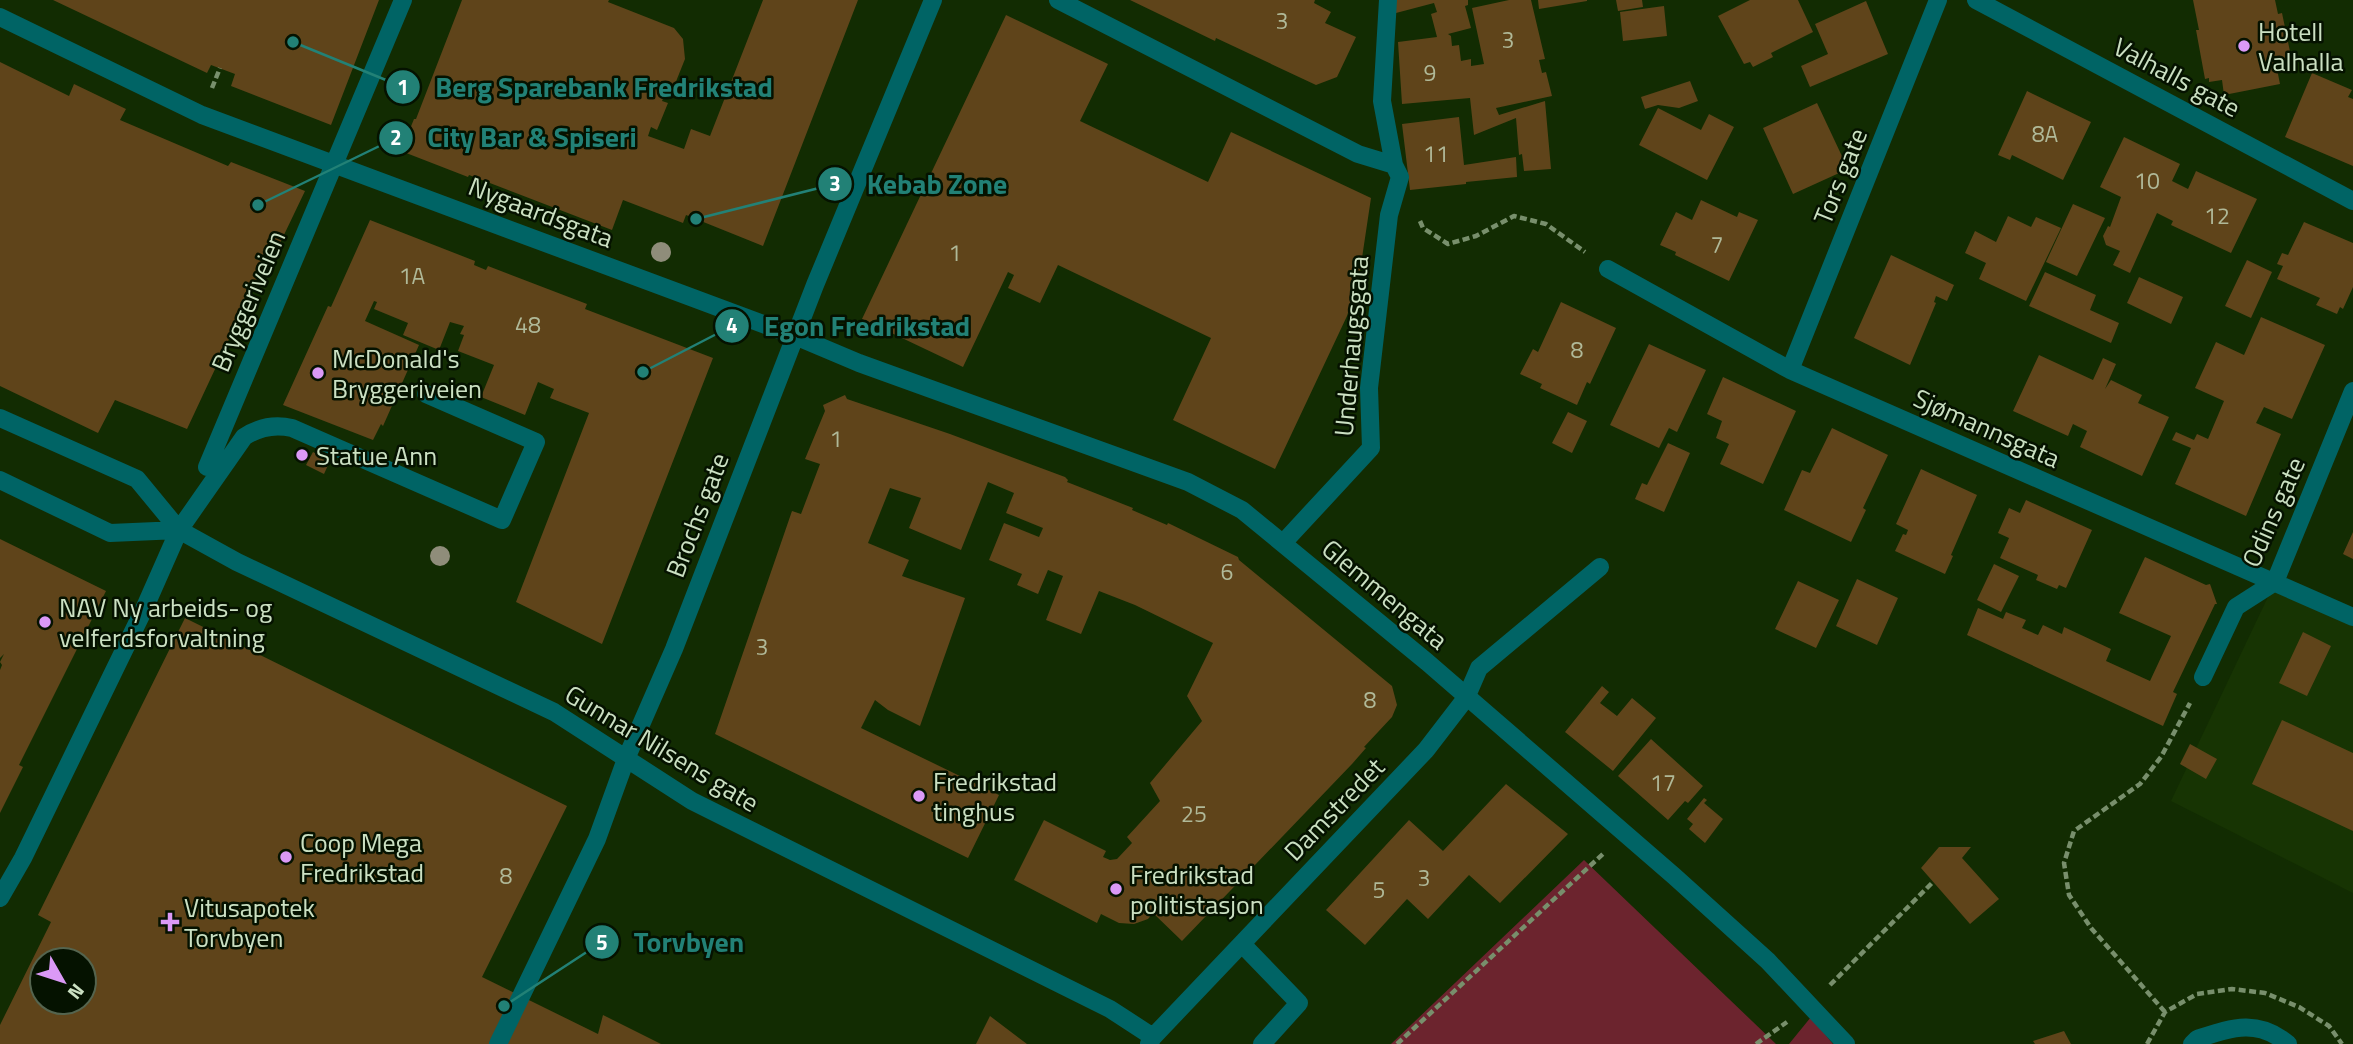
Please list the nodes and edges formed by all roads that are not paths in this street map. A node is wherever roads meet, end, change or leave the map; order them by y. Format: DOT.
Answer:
graph roads {
  1 [pos="403,0"];
  2 [pos="933,0"];
  3 [pos="1058,0"];
  4 [pos="1388,0"];
  5 [pos="1938,0"];
  6 [pos="1976,0"];
  7 [pos="0,17"];
  8 [pos="335,163"];
  9 [pos="1397,171"];
  10 [pos="2353,201"];
  11 [pos="1608,269"];
  12 [pos="795,336"];
  13 [pos="1790,370"];
  14 [pos="2353,391"];
  15 [pos="426,394"];
  16 [pos="0,418"];
  17 [pos="207,467"];
  18 [pos="0,480"];
  19 [pos="179,530"];
  20 [pos="1283,543"];
  21 [pos="1600,567"];
  22 [pos="2275,582"];
  23 [pos="2353,617"];
  24 [pos="2203,677"];
  25 [pos="1466,698"];
  26 [pos="626,759"];
  27 [pos="0,898"];
  28 [pos="1242,944"];
  29 [pos="1151,1041"];
  30 [pos="498,1044"];
  31 [pos="1262,1044"];
  32 [pos="1846,1044"];
  33 [pos="2192,1044"];
  34 [pos="2288,1044"];
  1 -- 8 [label="street, Bryggeriveien"];
  2 -- 12 [label="street, Brochs gate"];
  3 -- 9 [label="street"];
  4 -- 9 [label="street, Underhaugsgata"];
  5 -- 13 [label="street, Tors gate"];
  6 -- 10 [label="street, Valhalls gate"];
  7 -- 8 [label="street, Nygaardsgata"];
  8 -- 12 [label="street, Nygaardsgata"];
  8 -- 17 [label="street, Bryggeriveien"];
  9 -- 20 [label="street, Underhaugsgata"];
  11 -- 13 [label="street, Sjømannsgata"];
  12 -- 20 [label="street, Glemmengata"];
  12 -- 26 [label="street, Brochs gate"];
  13 -- 22 [label="street, Sjømannsgata"];
  14 -- 22 [label="street, Odins gate"];
  15 -- 19 [label="street"];
  16 -- 19 [label="street, Gunnar Nilsens gate"];
  18 -- 19 [label="street"];
  19 -- 26 [label="street, Gunnar Nilsens gate"];
  19 -- 27 [label="street"];
  20 -- 25 [label="street, Glemmengata"];
  21 -- 25 [label="street, Damstredet"];
  22 -- 23 [label="street, Sjømannsgata"];
  22 -- 24 [label="street, Odins gate"];
  25 -- 28 [label="street, Damstredet"];
  25 -- 32 [label="street, Glemmengata"];
  26 -- 29 [label="street, Gunnar Nilsens gate"];
  26 -- 30 [label="street, Brochs gate"];
  28 -- 29 [label="street, Damstredet"];
  28 -- 31 [label="street"];
  33 -- 34 [label="street"];
}
